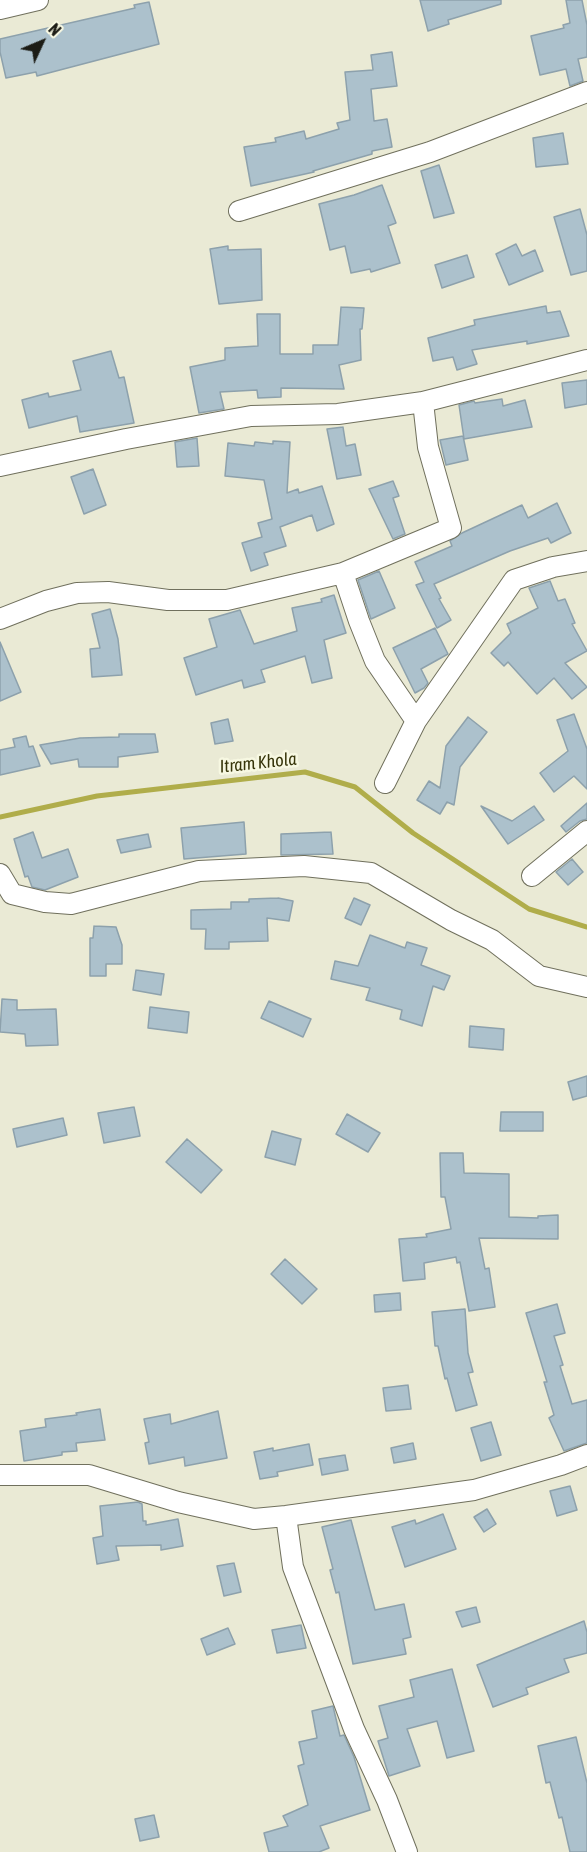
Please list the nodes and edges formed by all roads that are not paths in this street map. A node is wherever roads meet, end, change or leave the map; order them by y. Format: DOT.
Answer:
graph roads {
  1 [pos="38,0"];
  2 [pos="0,9"];
  3 [pos="587,92"];
  4 [pos="239,212"];
  5 [pos="587,360"];
  6 [pos="423,402"];
  7 [pos="0,466"];
  8 [pos="587,561"];
  9 [pos="343,573"];
  10 [pos="0,619"];
  11 [pos="416,722"];
  12 [pos="385,783"];
  13 [pos="587,831"];
  14 [pos="0,874"];
  15 [pos="532,876"];
  16 [pos="587,987"];
  17 [pos="587,1455"];
  18 [pos="0,1475"];
  19 [pos="286,1516"];
  20 [pos="407,1852"];
  1 -- 2 [label="street"];
  3 -- 4 [label="street"];
  5 -- 6 [label="street"];
  6 -- 7 [label="street"];
  6 -- 9 [label="street"];
  8 -- 11 [label="street"];
  9 -- 10 [label="street"];
  9 -- 11 [label="street"];
  11 -- 12 [label="street"];
  13 -- 15 [label="street"];
  14 -- 16 [label="street"];
  17 -- 19 [label="street"];
  18 -- 19 [label="street"];
  19 -- 20 [label="street"];
}
